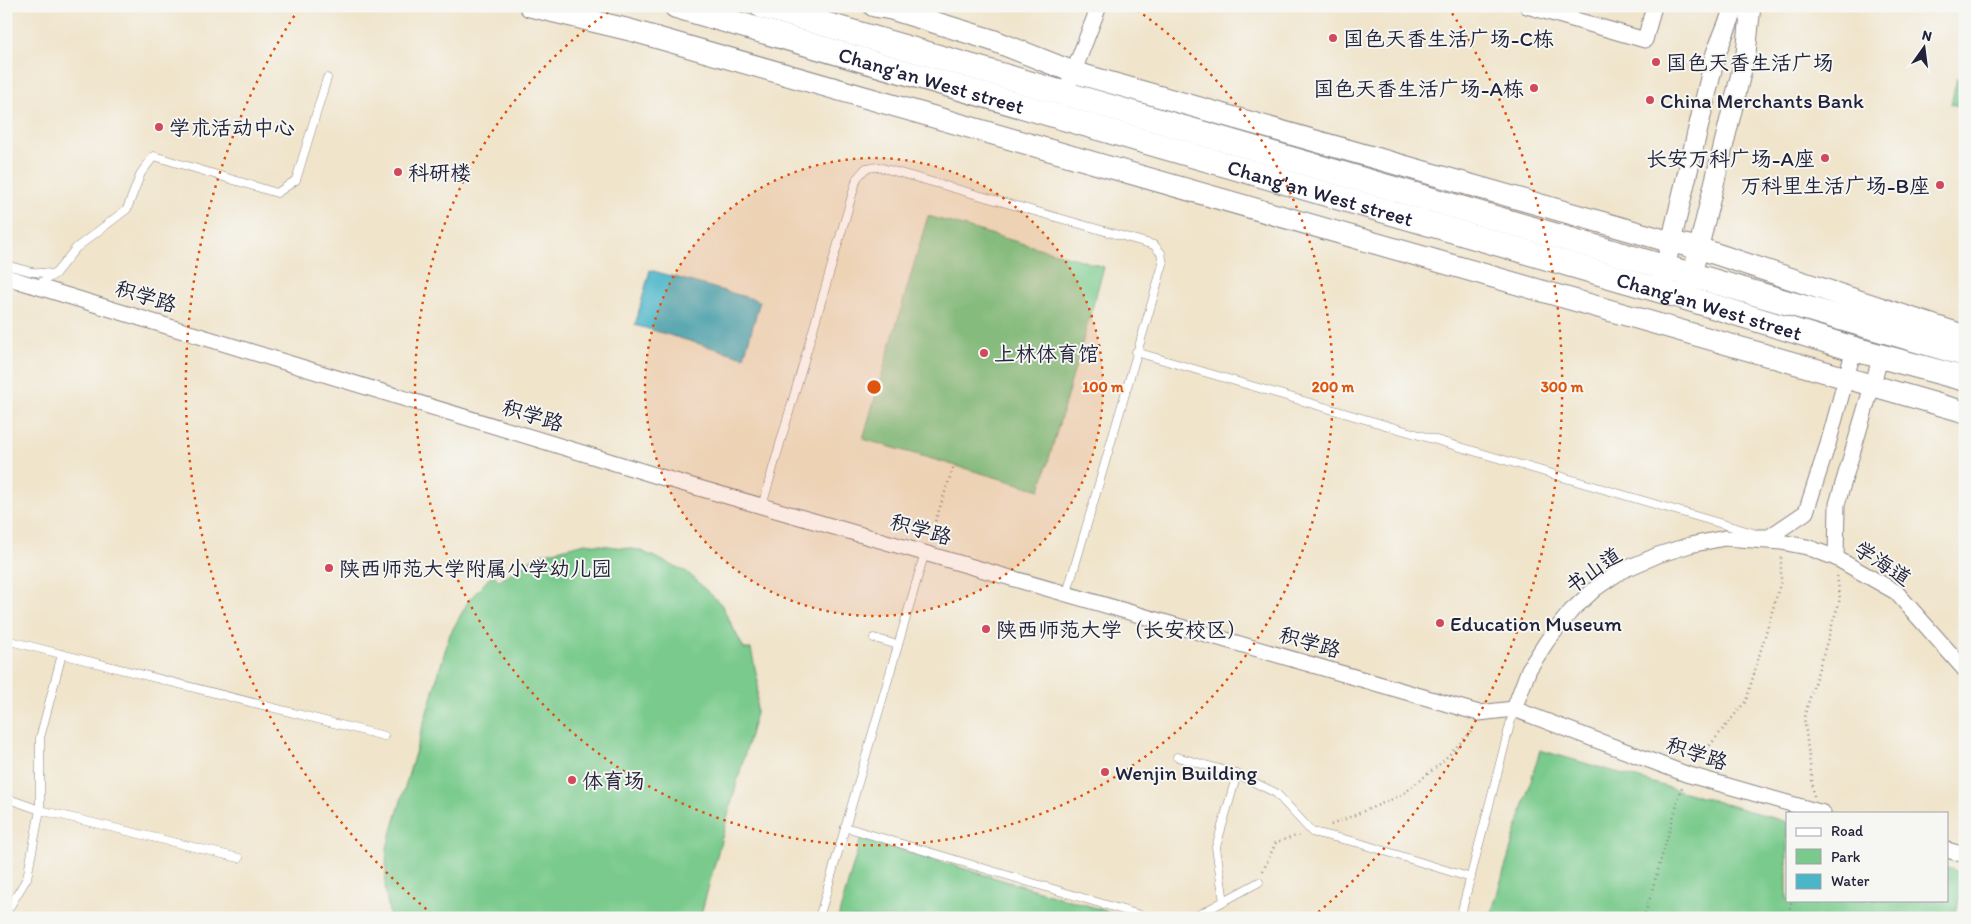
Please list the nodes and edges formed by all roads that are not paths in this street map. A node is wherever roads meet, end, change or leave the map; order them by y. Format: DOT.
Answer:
graph roads {
  1 [pos="530,6"];
  2 [pos="676,6"];
  3 [pos="762,6"];
  4 [pos="874,6"];
  5 [pos="1099,6"];
  6 [pos="1527,6"];
  7 [pos="1654,6"];
  8 [pos="1735,6"];
  9 [pos="1751,6"];
  10 [pos="327,78"];
  11 [pos="1069,83"];
  12 [pos="1684,186"];
  13 [pos="1712,192"];
  14 [pos="1671,242"];
  15 [pos="1698,248"];
  16 [pos="6,265"];
  17 [pos="1665,268"];
  18 [pos="55,274"];
  19 [pos="1692,275"];
  20 [pos="6,277"];
  21 [pos="38,285"];
  22 [pos="1659,290"];
  23 [pos="1686,298"];
  24 [pos="1965,336"];
  25 [pos="1854,349"];
  26 [pos="1136,352"];
  27 [pos="1965,354"];
  28 [pos="1881,356"];
  29 [pos="1846,378"];
  30 [pos="1965,379"];
  31 [pos="1872,385"];
  32 [pos="1965,412"];
  33 [pos="762,506"];
  34 [pos="1775,540"];
  35 [pos="925,552"];
  36 [pos="1836,558"];
  37 [pos="1067,593"];
  38 [pos="874,638"];
  39 [pos="6,640"];
  40 [pos="898,644"];
  41 [pos="62,654"];
  42 [pos="1965,670"];
  43 [pos="1514,709"];
  44 [pos="384,736"];
  45 [pos="1177,757"];
  46 [pos="1237,774"];
  47 [pos="6,798"];
  48 [pos="40,810"];
  49 [pos="1820,812"];
  50 [pos="845,827"];
  51 [pos="1948,850"];
  52 [pos="1965,855"];
  53 [pos="238,858"];
  54 [pos="1471,878"];
  55 [pos="1259,882"];
  56 [pos="1224,902"];
  57 [pos="6,913"];
  58 [pos="819,918"];
  59 [pos="1150,918"];
  60 [pos="1193,918"];
  61 [pos="1460,918"];
  1 -- 29 [label="main road"];
  2 -- 22 [label="main road, Chang'an West street"];
  3 -- 11 [label="main road, Chang'an West street"];
  4 -- 11 [label="main road"];
  5 -- 11 [label="street"];
  6 -- 7 [label="street"];
  8 -- 12 [label="street"];
  9 -- 13 [label="street"];
  10 -- 18 [label="lane"];
  11 -- 14 [label="main road"];
  11 -- 17 [label="main road, Chang'an West street"];
  12 -- 13 [label="street"];
  12 -- 14 [label="street"];
  13 -- 15 [label="street"];
  14 -- 15 [label="main road"];
  14 -- 17 [label="street"];
  15 -- 19 [label="street"];
  15 -- 24 [label="main road"];
  16 -- 18 [label="lane"];
  17 -- 19 [label="main road, Chang'an West street"];
  17 -- 22 [label="street"];
  18 -- 21 [label="lane"];
  19 -- 23 [label="street"];
  19 -- 27 [label="main road, Chang'an West street"];
  20 -- 21 [label="street, 积学路"];
  21 -- 33 [label="street, 积学路"];
  22 -- 23 [label="main road, Chang'an West street"];
  23 -- 25 [label="main road, Chang'an West street"];
  25 -- 28 [label="main road, Chang'an West street"];
  25 -- 29 [label="street"];
  26 -- 33 [label="lane"];
  26 -- 34 [label="lane"];
  26 -- 37 [label="lane"];
  28 -- 30 [label="main road, Chang'an West street"];
  28 -- 31 [label="street"];
  29 -- 31 [label="main road"];
  29 -- 34 [label="street"];
  31 -- 32 [label="main road"];
  31 -- 36 [label="street"];
  33 -- 35 [label="street, 积学路"];
  34 -- 36 [label="street, 学海道"];
  34 -- 43 [label="street, 书山道"];
  35 -- 37 [label="street, 积学路"];
  35 -- 40 [label="lane"];
  36 -- 42 [label="street, 学海道"];
  37 -- 43 [label="street, 积学路"];
  38 -- 40 [label="lane"];
  39 -- 41 [label="lane"];
  40 -- 50 [label="lane"];
  41 -- 44 [label="lane"];
  41 -- 48 [label="lane"];
  43 -- 49 [label="street, 积学路"];
  43 -- 54 [label="lane"];
  45 -- 46 [label="lane"];
  46 -- 54 [label="lane"];
  46 -- 56 [label="lane"];
  47 -- 48 [label="lane"];
  48 -- 53 [label="lane"];
  48 -- 57 [label="lane"];
  50 -- 58 [label="lane"];
  50 -- 59 [label="lane"];
  51 -- 52 [label="street"];
  54 -- 61 [label="lane"];
  55 -- 56 [label="lane"];
  56 -- 60 [label="lane"];
}
